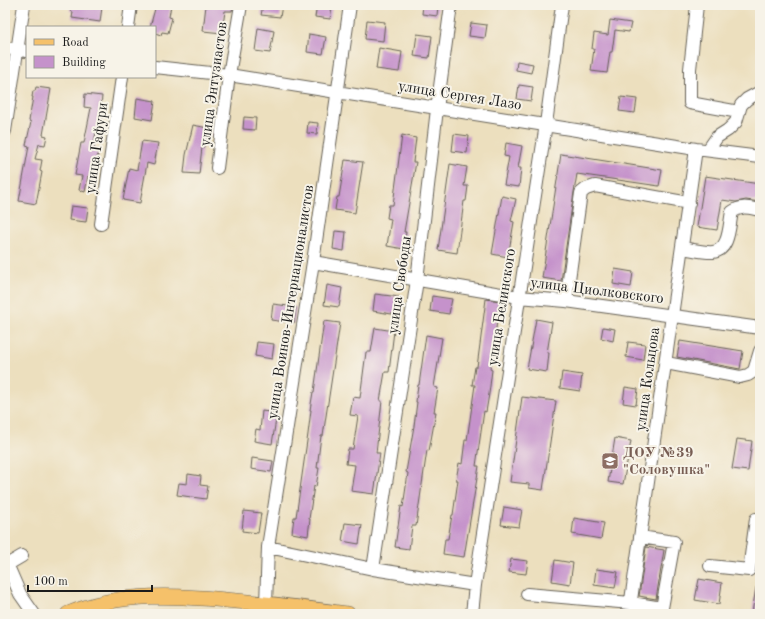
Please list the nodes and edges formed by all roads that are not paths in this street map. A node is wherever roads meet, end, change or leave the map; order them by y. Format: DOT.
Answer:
graph roads {
  1 [pos="24,5"];
  2 [pos="131,5"];
  3 [pos="241,5"];
  4 [pos="350,5"];
  5 [pos="451,5"];
  6 [pos="562,5"];
  7 [pos="697,5"];
  8 [pos="128,26"];
  9 [pos="5,48"];
  10 [pos="22,51"];
  11 [pos="156,67"];
  12 [pos="229,75"];
  13 [pos="122,78"];
  14 [pos="337,92"];
  15 [pos="760,92"];
  16 [pos="437,109"];
  17 [pos="739,112"];
  18 [pos="546,124"];
  19 [pos="5,131"];
  20 [pos="702,150"];
  21 [pos="760,157"];
  22 [pos="217,168"];
  23 [pos="689,203"];
  24 [pos="760,210"];
  25 [pos="101,224"];
  26 [pos="682,248"];
  27 [pos="313,262"];
  28 [pos="417,280"];
  29 [pos="519,297"];
  30 [pos="566,300"];
  31 [pos="672,315"];
  32 [pos="760,328"];
  33 [pos="760,351"];
  34 [pos="666,363"];
  35 [pos="760,519"];
  36 [pos="640,537"];
  37 [pos="268,548"];
  38 [pos="22,556"];
  39 [pos="6,565"];
  40 [pos="710,566"];
  41 [pos="373,569"];
  42 [pos="475,585"];
  43 [pos="528,594"];
  44 [pos="266,604"];
  45 [pos="630,608"];
  46 [pos="316,612"];
  47 [pos="72,613"];
  48 [pos="34,614"];
  49 [pos="348,614"];
  50 [pos="472,614"];
  1 -- 10 [label="street"];
  2 -- 8 [label="street"];
  3 -- 12 [label="street, улица Энтузиастов"];
  4 -- 14 [label="street, улица Воинов-Интернационалистов"];
  5 -- 16 [label="street, улица Свободы"];
  6 -- 18 [label="street, улица Белинского"];
  7 -- 17 [label="street"];
  9 -- 10 [label="street"];
  10 -- 19 [label="street"];
  11 -- 12 [label="street, улица Сергея Лазо"];
  12 -- 14 [label="street, улица Сергея Лазо"];
  12 -- 22 [label="street, улица Энтузиастов"];
  13 -- 25 [label="street, улица Гафури"];
  14 -- 16 [label="street, улица Сергея Лазо"];
  14 -- 27 [label="street, улица Воинов-Интернационалистов"];
  15 -- 17 [label="street"];
  16 -- 18 [label="street, улица Сергея Лазо"];
  16 -- 28 [label="street, улица Свободы"];
  17 -- 20 [label="street"];
  18 -- 20 [label="street, улица Сергея Лазо"];
  18 -- 29 [label="street, улица Белинского"];
  20 -- 21 [label="street, улица Сергея Лазо"];
  20 -- 23 [label="street, улица Кольцова"];
  23 -- 26 [label="street, улица Кольцова"];
  23 -- 30 [label="street"];
  24 -- 26 [label="street"];
  26 -- 31 [label="street, улица Кольцова"];
  27 -- 28 [label="street, улица Циолковского"];
  27 -- 37 [label="street, улица Воинов-Интернационалистов"];
  28 -- 29 [label="street, улица Циолковского"];
  28 -- 41 [label="street, улица Свободы"];
  29 -- 30 [label="street, улица Циолковского"];
  29 -- 42 [label="street, улица Белинского"];
  30 -- 31 [label="street, улица Циолковского"];
  31 -- 32 [label="street, улица Циолковского"];
  31 -- 34 [label="street, улица Кольцова"];
  33 -- 34 [label="street"];
  34 -- 36 [label="street, улица Кольцова"];
  35 -- 40 [label="street"];
  36 -- 45 [label="street, улица Кольцова"];
  36 -- 45 [label="street"];
  37 -- 41 [label="street"];
  37 -- 44 [label="street, улица Воинов-Интернационалистов"];
  38 -- 39 [label="street"];
  39 -- 48 [label="street"];
  41 -- 42 [label="street"];
  42 -- 50 [label="street, улица Белинского"];
  43 -- 45 [label="street"];
  44 -- 46 [label="main road"];
  44 -- 47 [label="main road"];
  46 -- 49 [label="main road"];
}
